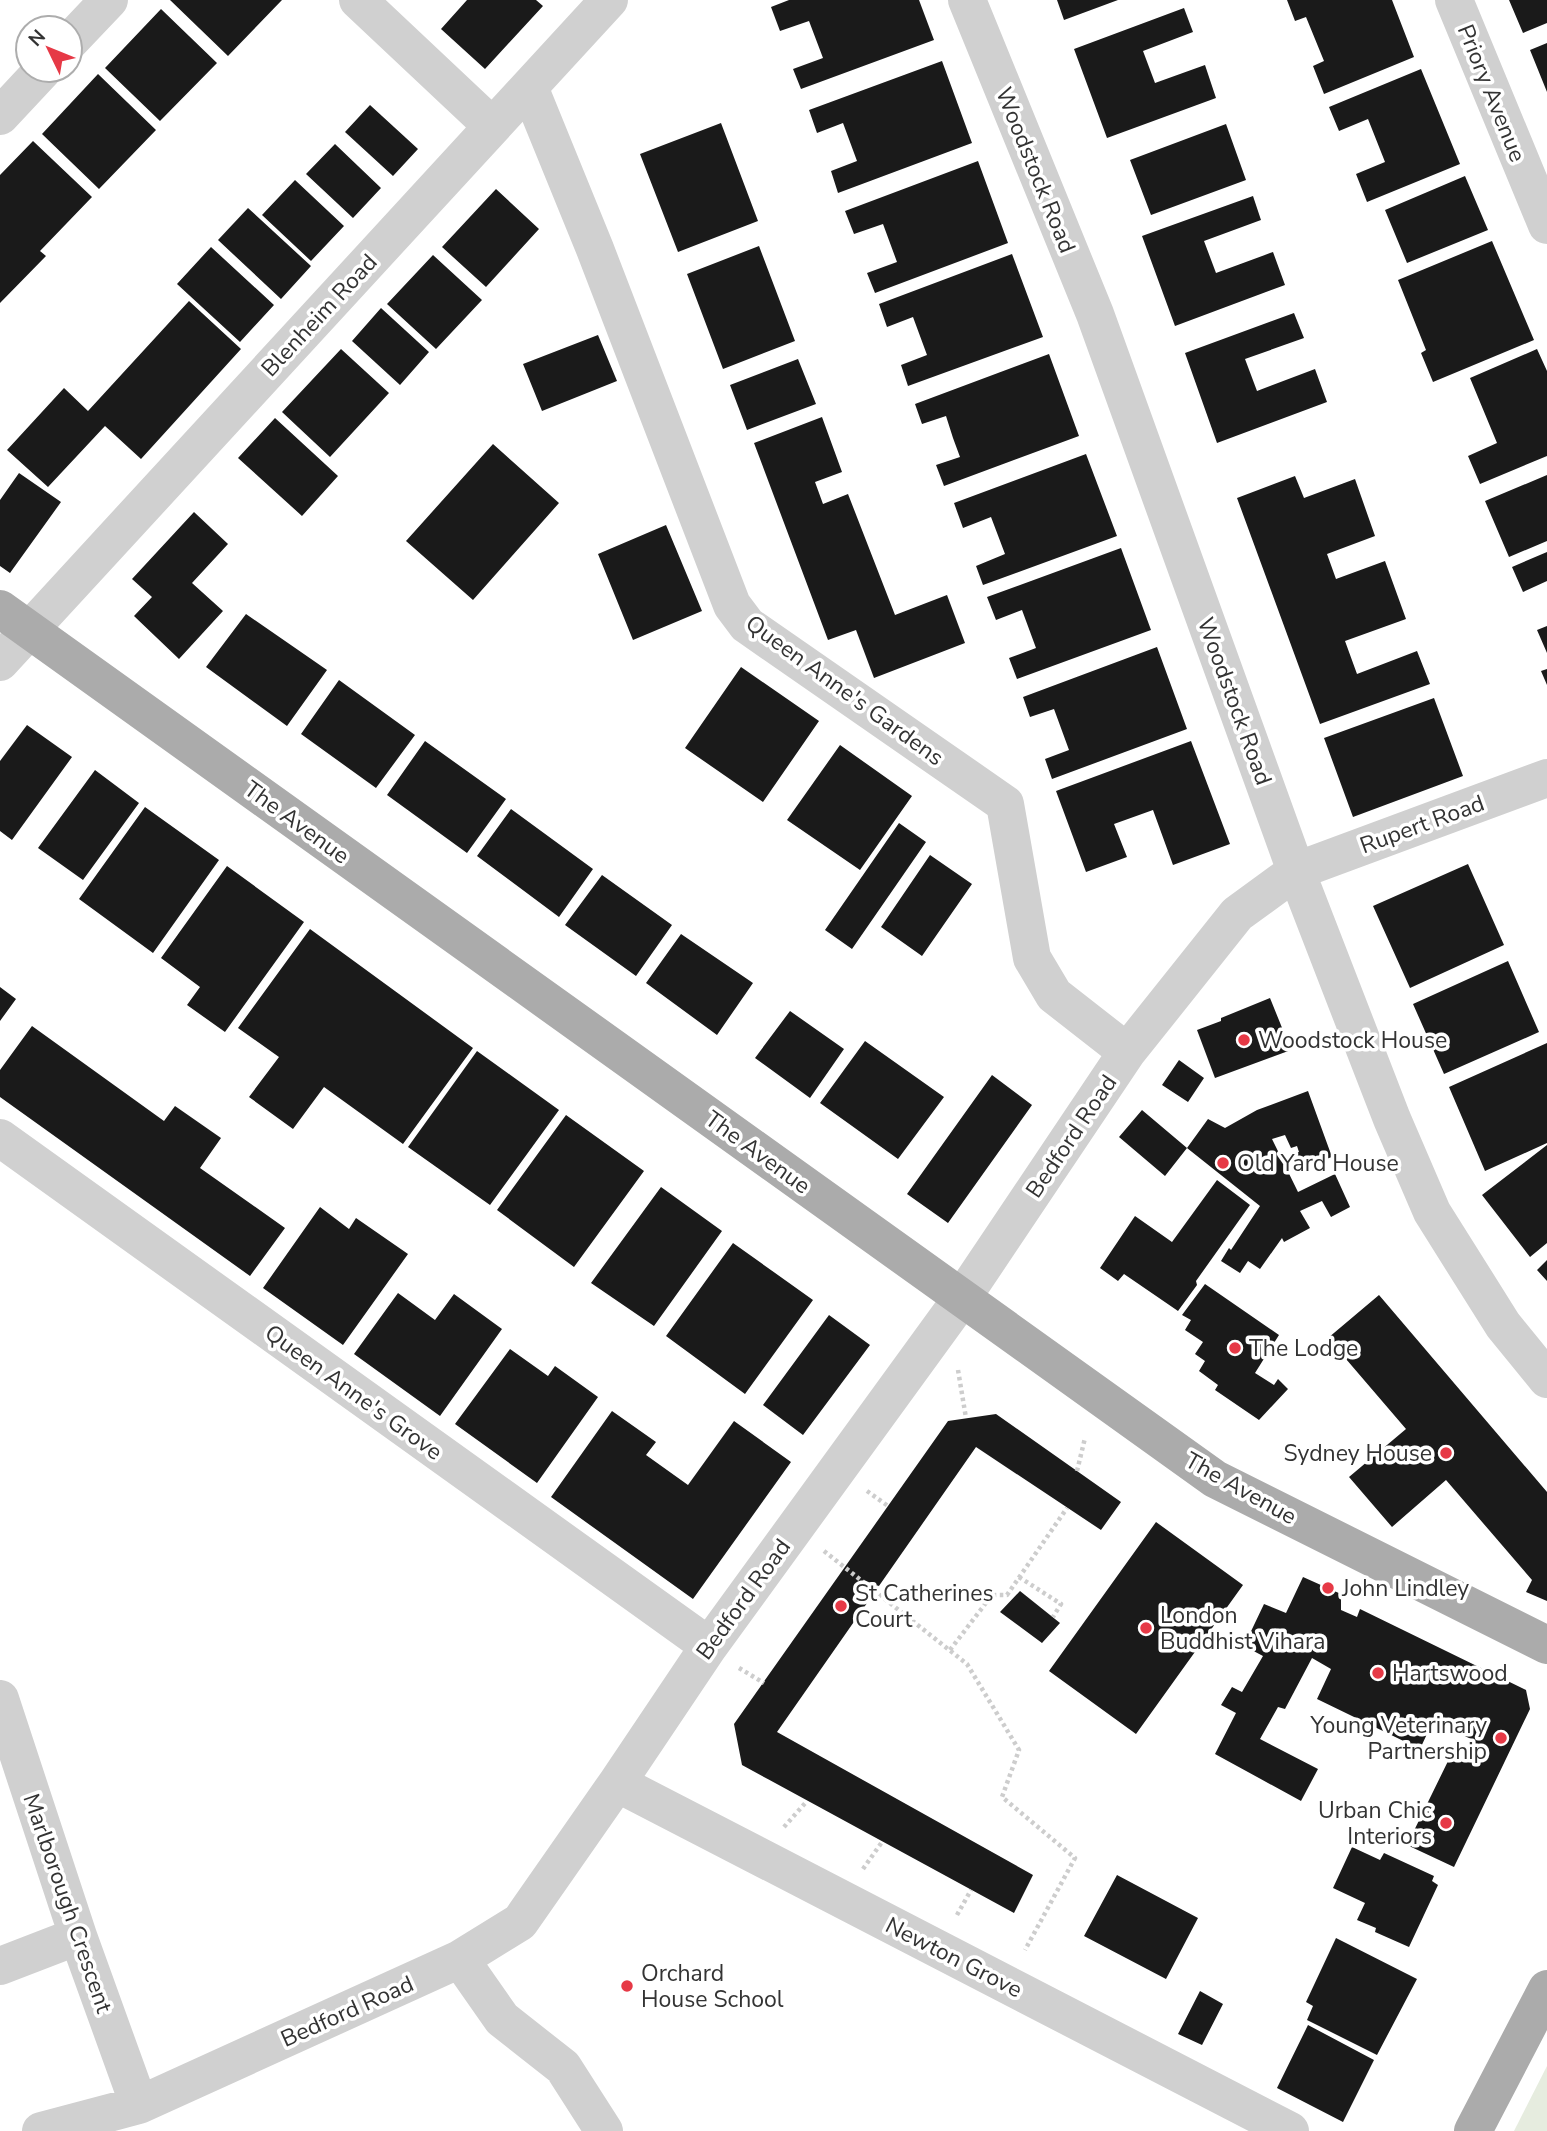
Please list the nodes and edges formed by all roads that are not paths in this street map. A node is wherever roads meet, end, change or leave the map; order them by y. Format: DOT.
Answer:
graph roads {
  1 [pos="109,0"];
  2 [pos="358,0"];
  3 [pos="609,0"];
  4 [pos="967,0"];
  5 [pos="1454,0"];
  6 [pos="84,26"];
  7 [pos="30,84"];
  8 [pos="529,87"];
  9 [pos="0,116"];
  10 [pos="492,126"];
  11 [pos="1547,225"];
  12 [pos="14,619"];
  13 [pos="0,662"];
  14 [pos="1547,778"];
  15 [pos="1296,871"];
  16 [pos="1127,1052"];
  17 [pos="0,1138"];
  18 [pos="962,1298"];
  19 [pos="1547,1379"];
  20 [pos="1547,1646"];
  21 [pos="720,1655"];
  22 [pos="0,1699"];
  23 [pos="617,1783"];
  24 [pos="78,1936"];
  25 [pos="460,1959"];
  26 [pos="0,1966"];
  27 [pos="1547,1989"];
  28 [pos="139,2105"];
  29 [pos="41,2131"];
  30 [pos="604,2131"];
  31 [pos="1290,2131"];
  32 [pos="1473,2131"];
  1 -- 6 [label="street"];
  2 -- 10 [label="street"];
  3 -- 8 [label="street, Blenheim Road"];
  4 -- 15 [label="street, Woodstock Road"];
  5 -- 11 [label="street, Priory Avenue"];
  7 -- 9 [label="street"];
  8 -- 10 [label="street, Blenheim Road"];
  8 -- 16 [label="street, Queen Anne's Gardens"];
  10 -- 12 [label="street, Blenheim Road"];
  12 -- 13 [label="street"];
  12 -- 18 [label="main road, The Avenue"];
  14 -- 15 [label="street, Rupert Road"];
  15 -- 16 [label="street, Bedford Road"];
  15 -- 19 [label="street, Woodstock Road"];
  16 -- 18 [label="street, Bedford Road"];
  17 -- 21 [label="street, Queen Anne's Grove"];
  18 -- 20 [label="main road, The Avenue"];
  18 -- 21 [label="street, Bedford Road"];
  21 -- 23 [label="street, Bedford Road"];
  22 -- 24 [label="street, Marlborough Crescent"];
  23 -- 25 [label="street, Bedford Road"];
  23 -- 31 [label="street, Newton Grove"];
  24 -- 26 [label="street"];
  24 -- 28 [label="street, Marlborough Crescent"];
  25 -- 28 [label="street, Bedford Road"];
  25 -- 30 [label="street"];
  27 -- 32 [label="main road"];
  28 -- 29 [label="street, Bedford Road"];
}
